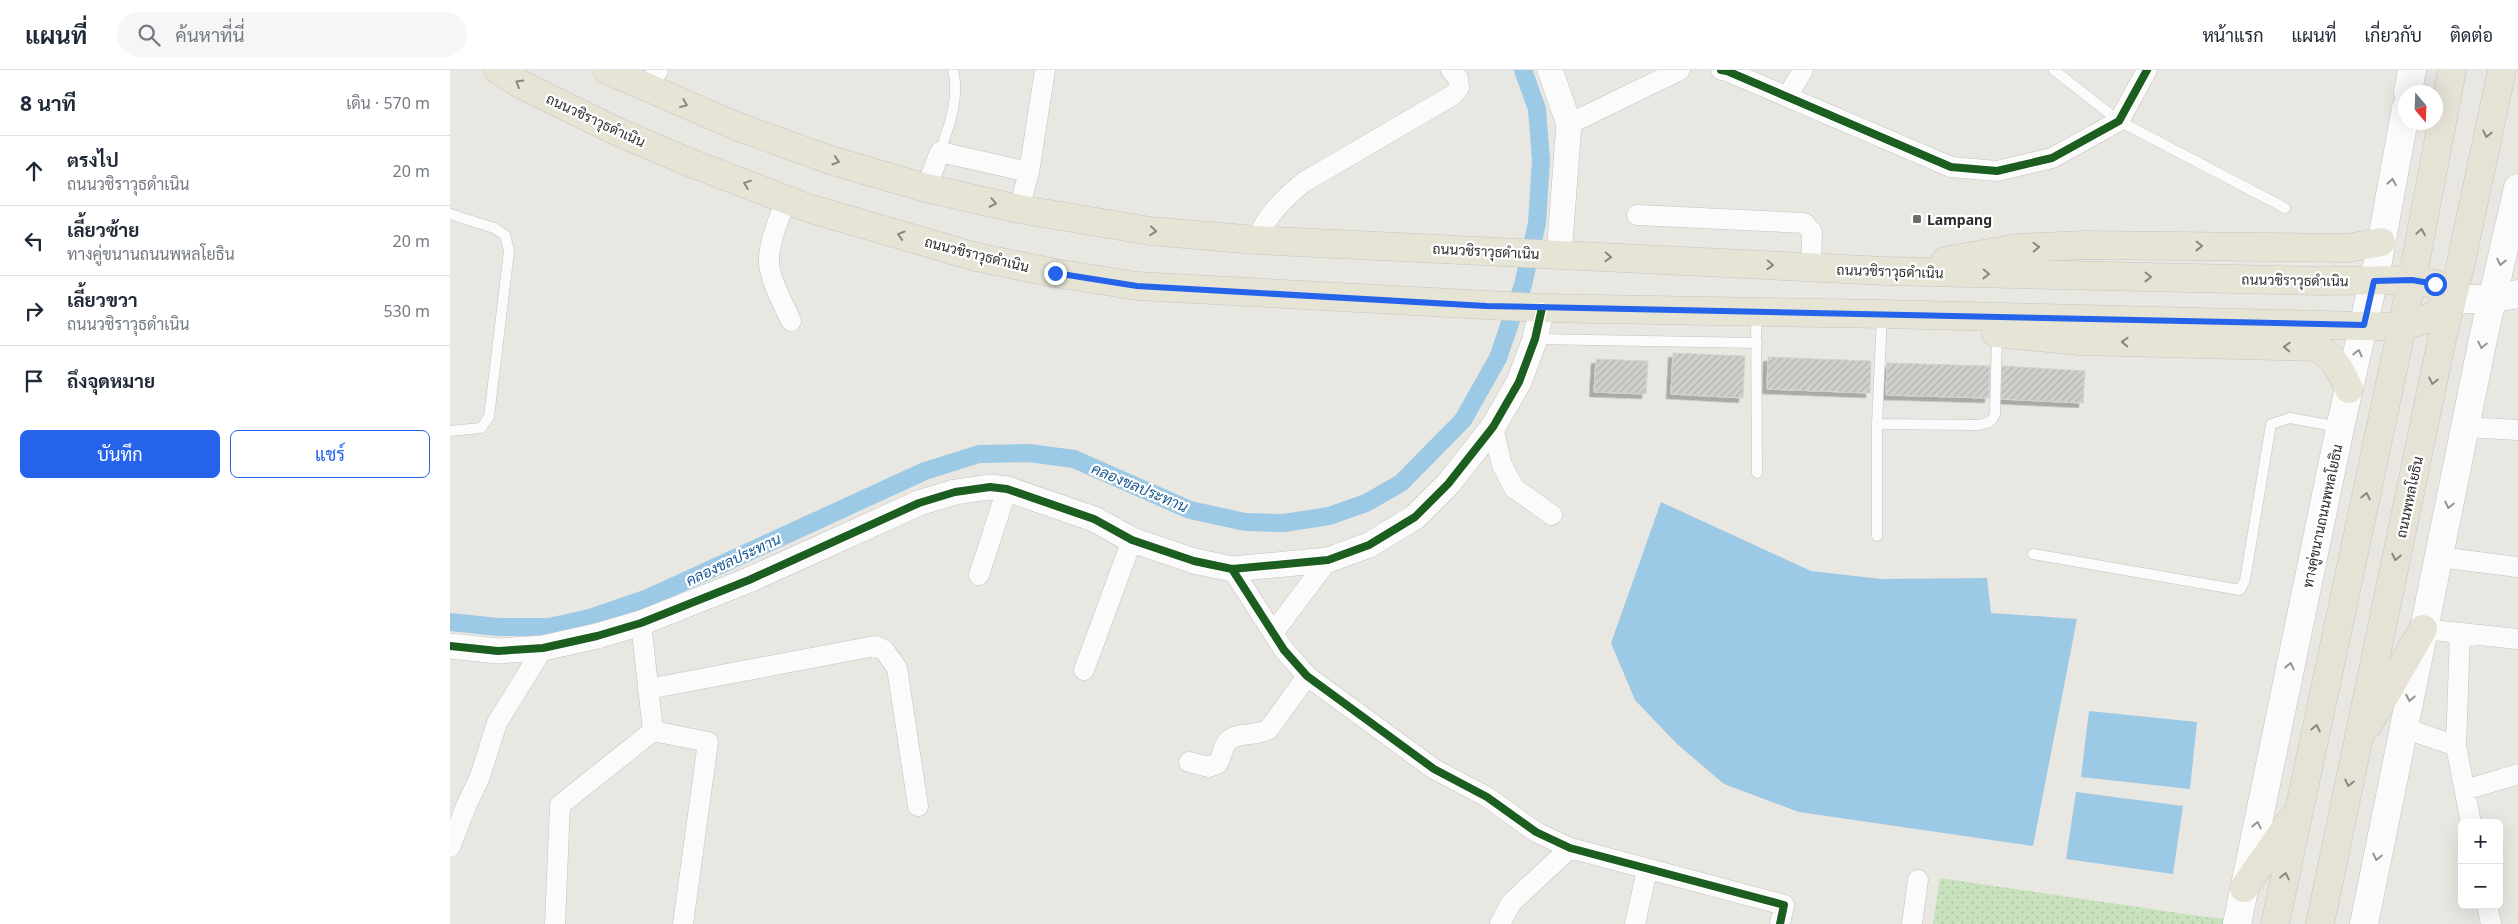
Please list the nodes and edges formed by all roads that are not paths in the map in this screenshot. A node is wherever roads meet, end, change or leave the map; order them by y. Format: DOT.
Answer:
graph roads {
  1 [pos="498,70"];
  2 [pos="607,70"];
  3 [pos="953,70"];
  4 [pos="1045,70"];
  5 [pos="1451,70"];
  6 [pos="1550,70"];
  7 [pos="1680,70"];
  8 [pos="1721,70"];
  9 [pos="1802,70"];
  10 [pos="2054,70"];
  11 [pos="2147,70"];
  12 [pos="2412,70"];
  13 [pos="2452,70"];
  14 [pos="2502,70"];
  15 [pos="652,79"];
  16 [pos="2409,85"];
  17 [pos="1787,97"];
  18 [pos="2119,121"];
  19 [pos="1569,124"];
  20 [pos="2402,130"];
  21 [pos="940,152"];
  22 [pos="1028,172"];
  23 [pos="926,188"];
  24 [pos="2518,188"];
  25 [pos="786,198"];
  26 [pos="2285,208"];
  27 [pos="1019,209"];
  28 [pos="450,214"];
  29 [pos="1637,215"];
  30 [pos="1256,240"];
  31 [pos="2381,242"];
  32 [pos="1559,255"];
  33 [pos="1811,267"];
  34 [pos="1884,272"];
  35 [pos="2412,280"];
  36 [pos="2374,281"];
  37 [pos="2510,298"];
  38 [pos="2452,300"];
  39 [pos="1542,308"];
  40 [pos="1756,311"];
  41 [pos="1882,314"];
  42 [pos="791,321"];
  43 [pos="2364,325"];
  44 [pos="2402,326"];
  45 [pos="1997,333"];
  46 [pos="1535,339"];
  47 [pos="1757,343"];
  48 [pos="2349,389"];
  49 [pos="1877,424"];
  50 [pos="1494,427"];
  51 [pos="2465,427"];
  52 [pos="2340,428"];
  53 [pos="2518,430"];
  54 [pos="450,431"];
  55 [pos="1757,473"];
  56 [pos="1007,489"];
  57 [pos="1552,515"];
  58 [pos="1877,536"];
  59 [pos="1132,540"];
  60 [pos="2033,554"];
  61 [pos="2439,557"];
  62 [pos="1328,560"];
  63 [pos="2518,567"];
  64 [pos="1232,569"];
  65 [pos="979,575"];
  66 [pos="641,623"];
  67 [pos="2423,629"];
  68 [pos="1273,633"];
  69 [pos="2460,633"];
  70 [pos="2518,639"];
  71 [pos="450,646"];
  72 [pos="543,648"];
  73 [pos="1084,670"];
  74 [pos="1307,676"];
  75 [pos="648,689"];
  76 [pos="2404,728"];
  77 [pos="653,731"];
  78 [pos="2356,746"];
  79 [pos="2456,746"];
  80 [pos="1189,762"];
  81 [pos="2518,774"];
  82 [pos="2465,790"];
  83 [pos="918,806"];
  84 [pos="2298,810"];
  85 [pos="2470,819"];
  86 [pos="450,847"];
  87 [pos="1570,848"];
  88 [pos="1647,870"];
  89 [pos="1918,880"];
  90 [pos="2244,888"];
  91 [pos="2488,909"];
  92 [pos="2322,919"];
  93 [pos="555,924"];
  94 [pos="683,924"];
  95 [pos="1500,924"];
  96 [pos="1635,924"];
  97 [pos="1780,924"];
  98 [pos="1912,924"];
  99 [pos="2237,924"];
  100 [pos="2275,924"];
  101 [pos="2364,924"];
  102 [pos="2491,924"];
  25 -- 1 [label="main road, ถนนวชิราวุธดำเนิน, one-way"];
  2 -- 15 [label="main road, ถนนวชิราวุธดำเนิน"];
  3 -- 21 [label="lane"];
  4 -- 22 [label="street"];
  5 -- 30 [label="street"];
  6 -- 19 [label="street"];
  7 -- 19 [label="street"];
  8 -- 17 [label="street"];
  9 -- 17 [label="street"];
  10 -- 18 [label="lane"];
  11 -- 18 [label="street"];
  12 -- 16 [label="main road"];
  35 -- 13 [label="highway, one-way"];
  14 -- 38 [label="highway, ถนนพหลโยธิน, one-way"];
  15 -- 23 [label="main road, ถนนวชิราวุธดำเนิน, one-way"];
  17 -- 18 [label="street"];
  18 -- 26 [label="lane"];
  19 -- 32 [label="street"];
  31 -- 20 [label="main road, ทางคู่ขนานถนนพหลโยธิน, one-way"];
  21 -- 22 [label="street"];
  21 -- 23 [label="street"];
  22 -- 27 [label="street"];
  23 -- 27 [label="main road, ถนนวชิราวุธดำเนิน, one-way"];
  24 -- 37 [label="main road, one-way"];
  39 -- 25 [label="main road, ถนนวชิราวุธดำเนิน, one-way"];
  25 -- 42 [label="street"];
  27 -- 30 [label="main road, ถนนวชิราวุธดำเนิน, one-way"];
  28 -- 54 [label="lane"];
  29 -- 33 [label="street"];
  30 -- 32 [label="main road, ถนนวชิราวุธดำเนิน"];
  34 -- 31 [label="main road, one-way"];
  31 -- 36 [label="main road, ทางคู่ขนานถนนพหลโยธิน"];
  32 -- 33 [label="main road, ถนนวชิราวุธดำเนิน, one-way"];
  33 -- 34 [label="main road, ถนนวชิราวุธดำเนิน"];
  34 -- 36 [label="main road, ถนนวชิราวุธดำเนิน, one-way"];
  34 -- 41 [label="main road"];
  35 -- 36 [label="main road, ถนนวชิราวุธดำเนิน"];
  35 -- 38 [label="main road, ถนนวชิราวุธดำเนิน"];
  35 -- 44 [label="highway"];
  36 -- 43 [label="main road, ทางคู่ขนานถนนพหลโยธิน"];
  37 -- 38 [label="main road"];
  37 -- 51 [label="main road, one-way"];
  38 -- 44 [label="main road, ถนนวชิราวุธดำเนิน"];
  38 -- 78 [label="highway, ถนนพหลโยธิน, one-way"];
  39 -- 40 [label="main road, ถนนวชิราวุธดำเนิน"];
  39 -- 46 [label="street"];
  40 -- 41 [label="main road, ถนนวชิราวุธดำเนิน"];
  40 -- 47 [label="lane"];
  41 -- 43 [label="main road, ถนนวชิราวุธดำเนิน"];
  41 -- 45 [label="main road"];
  41 -- 49 [label="lane"];
  43 -- 44 [label="main road, ถนนวชิราวุธดำเนิน"];
  48 -- 43 [label="main road, ทางคู่ขนานถนนพหลโยธิน, one-way"];
  84 -- 44 [label="highway, one-way"];
  48 -- 45 [label="main road, one-way"];
  45 -- 49 [label="lane"];
  46 -- 47 [label="lane"];
  46 -- 50 [label="street"];
  47 -- 55 [label="lane"];
  48 -- 52 [label="main road, ทางคู่ขนานถนนพหลโยธิน"];
  49 -- 58 [label="lane"];
  50 -- 57 [label="street"];
  50 -- 62 [label="street"];
  51 -- 53 [label="street"];
  51 -- 61 [label="main road, one-way"];
  52 -- 60 [label="lane"];
  90 -- 52 [label="main road, ทางคู่ขนานถนนพหลโยธิน, one-way"];
  56 -- 59 [label="street"];
  56 -- 65 [label="street"];
  56 -- 66 [label="street"];
  59 -- 64 [label="street"];
  59 -- 73 [label="street"];
  61 -- 63 [label="street"];
  61 -- 67 [label="main road"];
  62 -- 64 [label="street"];
  62 -- 68 [label="street"];
  64 -- 68 [label="street"];
  66 -- 72 [label="street"];
  66 -- 75 [label="street"];
  67 -- 69 [label="street"];
  67 -- 76 [label="main road, one-way"];
  67 -- 78 [label="highway"];
  68 -- 74 [label="street"];
  69 -- 70 [label="street"];
  69 -- 79 [label="street"];
  71 -- 72 [label="street"];
  72 -- 86 [label="street"];
  74 -- 80 [label="street"];
  74 -- 87 [label="street"];
  75 -- 77 [label="street"];
  75 -- 83 [label="street"];
  76 -- 79 [label="street"];
  76 -- 101 [label="main road, one-way"];
  77 -- 93 [label="street"];
  77 -- 94 [label="street"];
  78 -- 92 [label="highway, ถนนพหลโยธิน, one-way"];
  79 -- 82 [label="street"];
  81 -- 82 [label="street"];
  82 -- 85 [label="street"];
  84 -- 90 [label="highway"];
  100 -- 84 [label="highway, one-way"];
  87 -- 88 [label="street"];
  87 -- 95 [label="street"];
  88 -- 96 [label="street"];
  88 -- 97 [label="street"];
  89 -- 98 [label="street"];
  90 -- 99 [label="main road, ทางคู่ขนานถนนพหลโยธิน"];
  91 -- 102 [label="street"];
}
